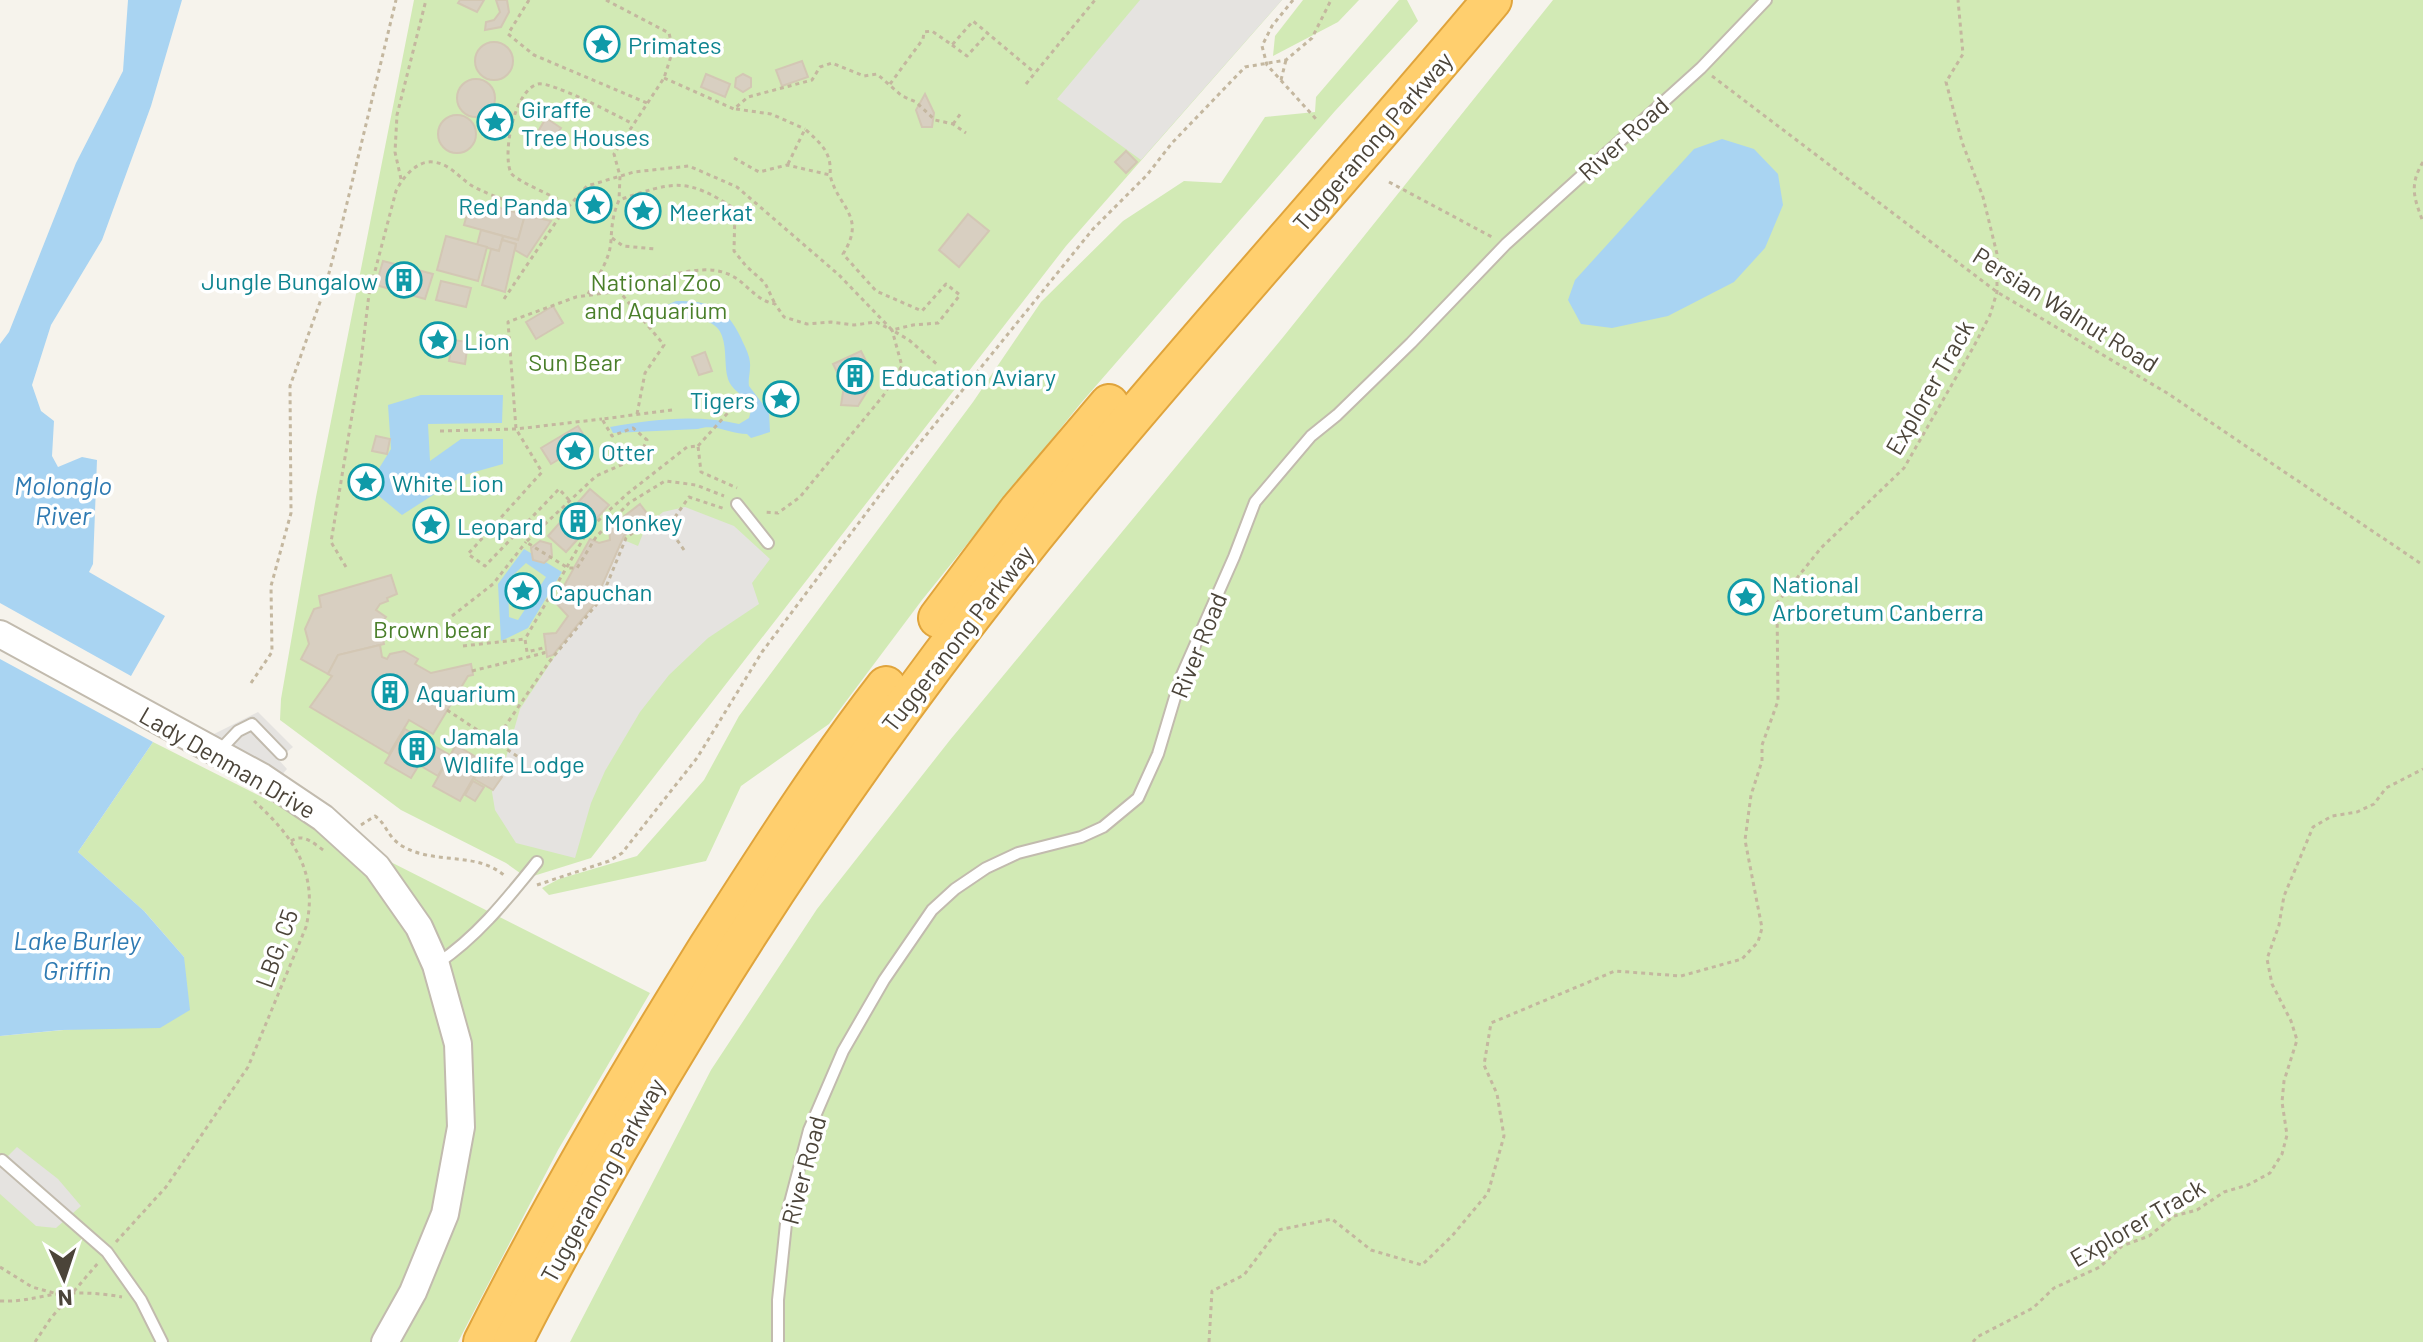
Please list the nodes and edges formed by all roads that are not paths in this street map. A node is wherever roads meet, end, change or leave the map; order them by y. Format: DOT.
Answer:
graph roads {
  1 [pos="1459,0"];
  2 [pos="1492,0"];
  3 [pos="1766,0"];
  4 [pos="741,500"];
  5 [pos="768,543"];
  6 [pos="0,634"];
  7 [pos="218,753"];
  8 [pos="281,754"];
  9 [pos="537,862"];
  10 [pos="436,965"];
  11 [pos="2,1160"];
  12 [pos="162,1342"];
  13 [pos="385,1342"];
  14 [pos="483,1342"];
  15 [pos="513,1342"];
  16 [pos="778,1342"];
  1 -- 14 [label="highway, Tuggeranong Parkway"];
  2 -- 15 [label="highway, Tuggeranong Parkway"];
  3 -- 16 [label="lane, River Road"];
  4 -- 5 [label="lane"];
  6 -- 7 [label="street, Lady Denman Drive"];
  7 -- 8 [label="lane"];
  7 -- 10 [label="street, Lady Denman Drive"];
  9 -- 10 [label="lane"];
  10 -- 13 [label="street, Lady Denman Drive"];
  11 -- 12 [label="lane"];
}
